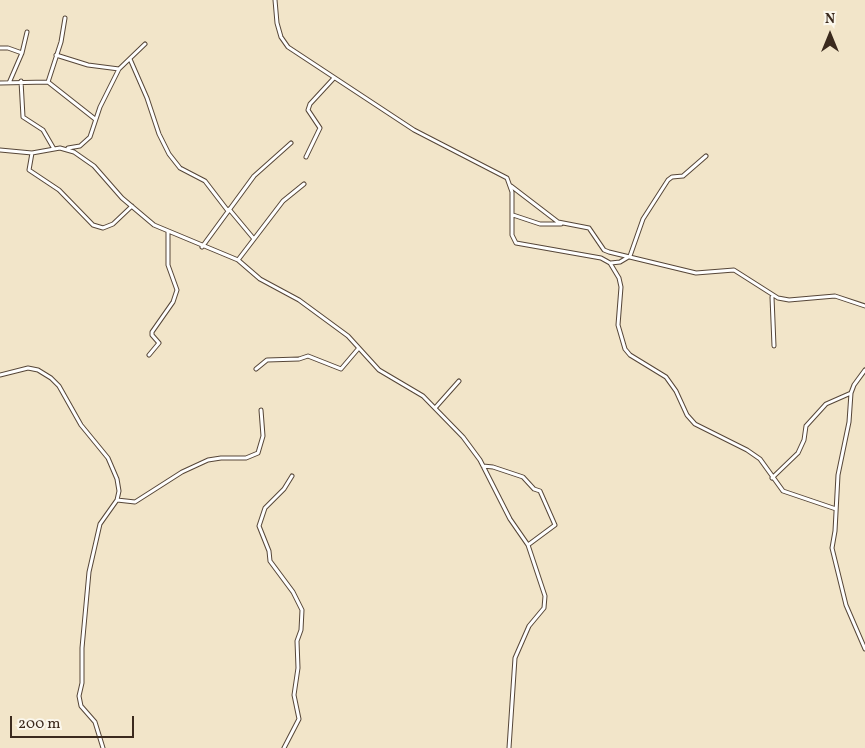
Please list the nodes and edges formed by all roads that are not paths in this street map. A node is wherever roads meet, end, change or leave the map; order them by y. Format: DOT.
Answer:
graph roads {
  1 [pos="275,0"];
  2 [pos="65,18"];
  3 [pos="27,32"];
  4 [pos="145,44"];
  5 [pos="0,48"];
  6 [pos="22,53"];
  7 [pos="56,56"];
  8 [pos="130,59"];
  9 [pos="118,69"];
  10 [pos="334,78"];
  11 [pos="21,82"];
  12 [pos="48,82"];
  13 [pos="0,83"];
  14 [pos="9,83"];
  15 [pos="95,119"];
  16 [pos="291,144"];
  17 [pos="67,148"];
  18 [pos="54,149"];
  19 [pos="0,150"];
  20 [pos="32,153"];
  21 [pos="706,156"];
  22 [pos="306,157"];
  23 [pos="304,184"];
  24 [pos="511,186"];
  25 [pos="132,206"];
  26 [pos="229,210"];
  27 [pos="513,215"];
  28 [pos="564,224"];
  29 [pos="168,232"];
  30 [pos="254,239"];
  31 [pos="202,247"];
  32 [pos="630,256"];
  33 [pos="238,260"];
  34 [pos="610,263"];
  35 [pos="772,297"];
  36 [pos="865,306"];
  37 [pos="774,346"];
  38 [pos="358,349"];
  39 [pos="149,355"];
  40 [pos="256,369"];
  41 [pos="865,370"];
  42 [pos="0,375"];
  43 [pos="459,381"];
  44 [pos="851,393"];
  45 [pos="435,408"];
  46 [pos="261,410"];
  47 [pos="483,466"];
  48 [pos="292,476"];
  49 [pos="772,478"];
  50 [pos="117,500"];
  51 [pos="836,500"];
  52 [pos="831,505"];
  53 [pos="836,509"];
  54 [pos="528,546"];
  55 [pos="865,648"];
  56 [pos="103,748"];
  57 [pos="284,748"];
  58 [pos="509,748"];
  1 -- 10 [label="street"];
  2 -- 7 [label="street"];
  3 -- 6 [label="street"];
  4 -- 8 [label="street"];
  5 -- 6 [label="street"];
  6 -- 14 [label="street"];
  7 -- 9 [label="street"];
  7 -- 12 [label="street"];
  8 -- 9 [label="street"];
  8 -- 26 [label="street"];
  9 -- 15 [label="street"];
  10 -- 22 [label="street"];
  10 -- 24 [label="street"];
  11 -- 12 [label="street"];
  11 -- 14 [label="street"];
  11 -- 18 [label="street"];
  12 -- 15 [label="street"];
  13 -- 14 [label="street"];
  15 -- 17 [label="street"];
  16 -- 26 [label="street"];
  17 -- 18 [label="street"];
  17 -- 25 [label="street"];
  18 -- 20 [label="street"];
  19 -- 20 [label="street"];
  20 -- 25 [label="street"];
  21 -- 32 [label="street"];
  23 -- 30 [label="street"];
  24 -- 27 [label="street"];
  24 -- 28 [label="street"];
  25 -- 29 [label="street"];
  26 -- 30 [label="street"];
  26 -- 31 [label="street"];
  27 -- 28 [label="street"];
  27 -- 34 [label="street"];
  28 -- 32 [label="street"];
  29 -- 31 [label="street"];
  29 -- 39 [label="street"];
  30 -- 33 [label="street"];
  31 -- 33 [label="street"];
  32 -- 34 [label="street"];
  32 -- 35 [label="street"];
  33 -- 38 [label="street"];
  34 -- 49 [label="street"];
  35 -- 36 [label="street"];
  35 -- 37 [label="street"];
  38 -- 40 [label="street"];
  38 -- 45 [label="street"];
  41 -- 44 [label="street"];
  42 -- 50 [label="street"];
  43 -- 45 [label="street"];
  44 -- 49 [label="street"];
  44 -- 51 [label="street"];
  45 -- 47 [label="street"];
  46 -- 50 [label="street"];
  47 -- 54 [label="street"];
  47 -- 54 [label="street"];
  48 -- 57 [label="street"];
  49 -- 52 [label="street"];
  50 -- 56 [label="street"];
  51 -- 52 [label="street"];
  51 -- 53 [label="street"];
  52 -- 53 [label="street"];
  53 -- 55 [label="street"];
  54 -- 58 [label="street"];
}
